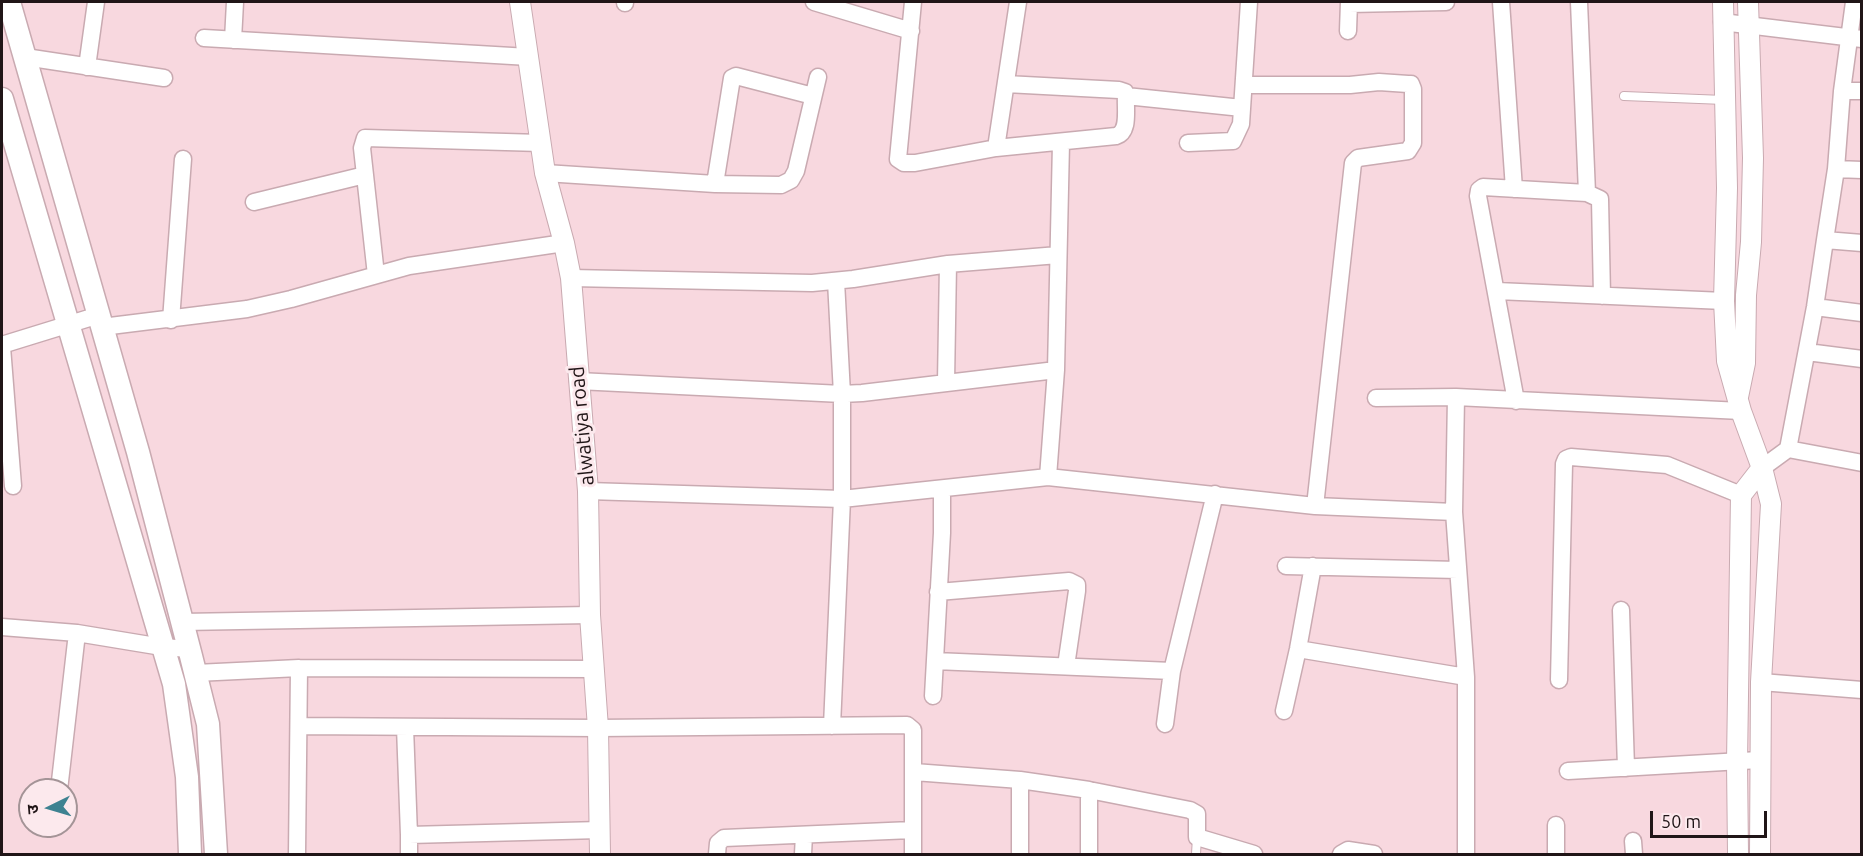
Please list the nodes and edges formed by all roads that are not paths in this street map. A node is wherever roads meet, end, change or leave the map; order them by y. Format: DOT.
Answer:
graph roads {
  1 [pos="9,2"];
  2 [pos="96,2"];
  3 [pos="235,2"];
  4 [pos="520,2"];
  5 [pos="814,2"];
  6 [pos="913,2"];
  7 [pos="1018,2"];
  8 [pos="1249,2"];
  9 [pos="1446,2"];
  10 [pos="1502,2"];
  11 [pos="1579,2"];
  12 [pos="1723,2"];
  13 [pos="1748,2"];
  14 [pos="1854,2"];
  15 [pos="1349,3"];
  16 [pos="1722,22"];
  17 [pos="1748,24"];
  18 [pos="910,31"];
  19 [pos="1348,31"];
  20 [pos="204,38"];
  21 [pos="1855,38"];
  22 [pos="232,40"];
  23 [pos="25,57"];
  24 [pos="529,57"];
  25 [pos="87,67"];
  26 [pos="818,77"];
  27 [pos="164,78"];
  28 [pos="1006,84"];
  29 [pos="1244,85"];
  30 [pos="1842,91"];
  31 [pos="1862,91"];
  32 [pos="813,96"];
  33 [pos="1126,96"];
  34 [pos="1624,96"];
  35 [pos="2,99"];
  36 [pos="1724,100"];
  37 [pos="1242,108"];
  38 [pos="541,143"];
  39 [pos="1061,143"];
  40 [pos="1188,143"];
  41 [pos="996,148"];
  42 [pos="183,159"];
  43 [pos="1836,169"];
  44 [pos="1862,170"];
  45 [pos="545,173"];
  46 [pos="365,176"];
  47 [pos="715,184"];
  48 [pos="1514,189"];
  49 [pos="1587,193"];
  50 [pos="254,202"];
  51 [pos="1825,240"];
  52 [pos="564,243"];
  53 [pos="1862,243"];
  54 [pos="1058,255"];
  55 [pos="948,264"];
  56 [pos="376,275"];
  57 [pos="571,278"];
  58 [pos="836,281"];
  59 [pos="1497,291"];
  60 [pos="1602,296"];
  61 [pos="1724,301"];
  62 [pos="1815,307"];
  63 [pos="1862,313"];
  64 [pos="171,320"];
  65 [pos="101,321"];
  66 [pos="69,325"];
  67 [pos="2,347"];
  68 [pos="1807,352"];
  69 [pos="1862,359"];
  70 [pos="1056,370"];
  71 [pos="578,381"];
  72 [pos="946,382"];
  73 [pos="842,394"];
  74 [pos="1456,397"];
  75 [pos="1376,398"];
  76 [pos="1516,401"];
  77 [pos="1740,404"];
  78 [pos="5,441"];
  79 [pos="1788,449"];
  80 [pos="1862,463"];
  81 [pos="1762,468"];
  82 [pos="1048,477"];
  83 [pos="13,486"];
  84 [pos="942,489"];
  85 [pos="588,491"];
  86 [pos="1215,494"];
  87 [pos="1741,495"];
  88 [pos="842,499"];
  89 [pos="1315,506"];
  90 [pos="1454,512"];
  91 [pos="1286,566"];
  92 [pos="1313,566"];
  93 [pos="1458,570"];
  94 [pos="938,592"];
  95 [pos="1621,610"];
  96 [pos="590,615"];
  97 [pos="182,622"];
  98 [pos="2,627"];
  99 [pos="77,633"];
  100 [pos="162,647"];
  101 [pos="190,649"];
  102 [pos="1298,649"];
  103 [pos="934,661"];
  104 [pos="1066,666"];
  105 [pos="299,668"];
  106 [pos="595,669"];
  107 [pos="1172,671"];
  108 [pos="196,674"];
  109 [pos="1466,677"];
  110 [pos="1560,680"];
  111 [pos="1761,682"];
  112 [pos="1862,690"];
  113 [pos="933,696"];
  114 [pos="1284,711"];
  115 [pos="1165,724"];
  116 [pos="299,726"];
  117 [pos="831,726"];
  118 [pos="405,727"];
  119 [pos="598,728"];
  120 [pos="1759,760"];
  121 [pos="1737,762"];
  122 [pos="1626,768"];
  123 [pos="1568,771"];
  124 [pos="914,772"];
  125 [pos="60,778"];
  126 [pos="1020,780"];
  127 [pos="1089,790"];
  128 [pos="1556,825"];
  129 [pos="600,830"];
  130 [pos="912,830"];
  131 [pos="410,835"];
  132 [pos="804,835"];
  133 [pos="1197,837"];
  134 [pos="190,855"];
  135 [pos="216,855"];
  136 [pos="297,855"];
  137 [pos="408,855"];
  138 [pos="600,855"];
  139 [pos="717,855"];
  140 [pos="804,855"];
  141 [pos="913,855"];
  142 [pos="1020,855"];
  143 [pos="1089,855"];
  144 [pos="1196,855"];
  145 [pos="1254,855"];
  146 [pos="1341,855"];
  147 [pos="1374,855"];
  148 [pos="1466,855"];
  149 [pos="1556,855"];
  150 [pos="1738,855"];
  151 [pos="1760,855"];
  1 -- 23 [label="main road"];
  2 -- 25 [label="street"];
  3 -- 22 [label="street"];
  4 -- 24 [label="street, alwatiya road"];
  5 -- 18 [label="street"];
  6 -- 18 [label="street"];
  7 -- 28 [label="street"];
  8 -- 29 [label="street"];
  9 -- 15 [label="street"];
  10 -- 48 [label="street"];
  11 -- 49 [label="street"];
  12 -- 16 [label="street"];
  13 -- 17 [label="street"];
  14 -- 21 [label="street"];
  15 -- 19 [label="street"];
  16 -- 17 [label="street"];
  16 -- 36 [label="street"];
  17 -- 21 [label="street"];
  17 -- 77 [label="street"];
  18 -- 41 [label="street"];
  20 -- 22 [label="street"];
  21 -- 30 [label="street"];
  22 -- 24 [label="street"];
  23 -- 25 [label="street"];
  23 -- 65 [label="main road"];
  24 -- 38 [label="street, alwatiya road"];
  25 -- 27 [label="street"];
  26 -- 32 [label="street"];
  28 -- 33 [label="street"];
  28 -- 41 [label="street"];
  29 -- 37 [label="street"];
  29 -- 89 [label="street"];
  30 -- 31 [label="street"];
  30 -- 43 [label="street"];
  32 -- 47 [label="street"];
  32 -- 47 [label="street"];
  33 -- 37 [label="street"];
  33 -- 39 [label="street"];
  34 -- 36 [label="lane"];
  35 -- 66 [label="main road"];
  36 -- 61 [label="street"];
  37 -- 40 [label="street"];
  38 -- 45 [label="street, alwatiya road"];
  38 -- 46 [label="street"];
  39 -- 41 [label="street"];
  39 -- 54 [label="street"];
  42 -- 64 [label="street"];
  43 -- 44 [label="street"];
  43 -- 51 [label="street"];
  45 -- 47 [label="street"];
  45 -- 52 [label="street, alwatiya road"];
  46 -- 50 [label="street"];
  46 -- 56 [label="street"];
  48 -- 49 [label="street"];
  48 -- 59 [label="street"];
  49 -- 60 [label="street"];
  51 -- 53 [label="street"];
  51 -- 62 [label="street"];
  52 -- 56 [label="street"];
  52 -- 57 [label="street, alwatiya road"];
  54 -- 55 [label="street"];
  54 -- 70 [label="street"];
  55 -- 58 [label="street"];
  55 -- 72 [label="street"];
  56 -- 64 [label="street"];
  57 -- 58 [label="street"];
  57 -- 71 [label="street, alwatiya road"];
  58 -- 73 [label="street"];
  59 -- 60 [label="street"];
  59 -- 76 [label="street"];
  60 -- 61 [label="street"];
  61 -- 77 [label="street"];
  62 -- 63 [label="street"];
  62 -- 68 [label="street"];
  64 -- 65 [label="street"];
  65 -- 66 [label="street"];
  65 -- 97 [label="main road"];
  66 -- 67 [label="street"];
  66 -- 100 [label="main road"];
  67 -- 78 [label="street"];
  68 -- 69 [label="street"];
  68 -- 79 [label="street"];
  70 -- 72 [label="street"];
  70 -- 82 [label="street"];
  71 -- 73 [label="street"];
  71 -- 85 [label="street, alwatiya road"];
  72 -- 73 [label="street"];
  73 -- 88 [label="street"];
  74 -- 75 [label="street"];
  74 -- 76 [label="street"];
  74 -- 90 [label="street"];
  76 -- 77 [label="street"];
  77 -- 81 [label="street"];
  78 -- 83 [label="street"];
  79 -- 80 [label="street"];
  79 -- 81 [label="street"];
  81 -- 87 [label="street"];
  81 -- 111 [label="street"];
  82 -- 84 [label="street"];
  82 -- 86 [label="street"];
  84 -- 88 [label="street"];
  84 -- 94 [label="street"];
  85 -- 88 [label="street"];
  85 -- 96 [label="street, alwatiya road"];
  86 -- 89 [label="street"];
  86 -- 107 [label="street"];
  87 -- 110 [label="street"];
  87 -- 121 [label="street"];
  88 -- 117 [label="street"];
  89 -- 90 [label="street"];
  90 -- 93 [label="street"];
  91 -- 92 [label="street"];
  92 -- 93 [label="street"];
  92 -- 102 [label="street"];
  93 -- 109 [label="street"];
  94 -- 103 [label="street"];
  94 -- 104 [label="street"];
  95 -- 122 [label="street"];
  96 -- 97 [label="street"];
  96 -- 106 [label="street, alwatiya road"];
  97 -- 101 [label="main road"];
  98 -- 99 [label="street"];
  99 -- 100 [label="street"];
  99 -- 125 [label="street"];
  100 -- 101 [label="street"];
  100 -- 134 [label="main road"];
  101 -- 108 [label="main road"];
  102 -- 109 [label="street"];
  102 -- 114 [label="street"];
  103 -- 104 [label="street"];
  103 -- 113 [label="street"];
  104 -- 107 [label="street"];
  105 -- 106 [label="street"];
  105 -- 108 [label="street"];
  105 -- 116 [label="street"];
  106 -- 119 [label="street, alwatiya road"];
  107 -- 115 [label="street"];
  108 -- 135 [label="main road"];
  109 -- 148 [label="street"];
  111 -- 112 [label="street"];
  111 -- 120 [label="street"];
  116 -- 118 [label="street"];
  116 -- 136 [label="street"];
  117 -- 119 [label="street"];
  117 -- 124 [label="street"];
  118 -- 119 [label="street"];
  118 -- 131 [label="street"];
  119 -- 129 [label="street, alwatiya road"];
  120 -- 121 [label="street"];
  120 -- 151 [label="street"];
  121 -- 122 [label="street"];
  121 -- 150 [label="street"];
  122 -- 123 [label="street"];
  124 -- 126 [label="street"];
  124 -- 130 [label="street"];
  126 -- 127 [label="street"];
  126 -- 142 [label="street"];
  127 -- 133 [label="street"];
  127 -- 143 [label="street"];
  128 -- 149 [label="street"];
  129 -- 131 [label="street"];
  129 -- 138 [label="street, alwatiya road"];
  130 -- 132 [label="street"];
  130 -- 141 [label="street"];
  131 -- 137 [label="street"];
  132 -- 139 [label="street"];
  132 -- 140 [label="street"];
  133 -- 144 [label="lane"];
  133 -- 145 [label="street"];
  146 -- 147 [label="street"];
}
